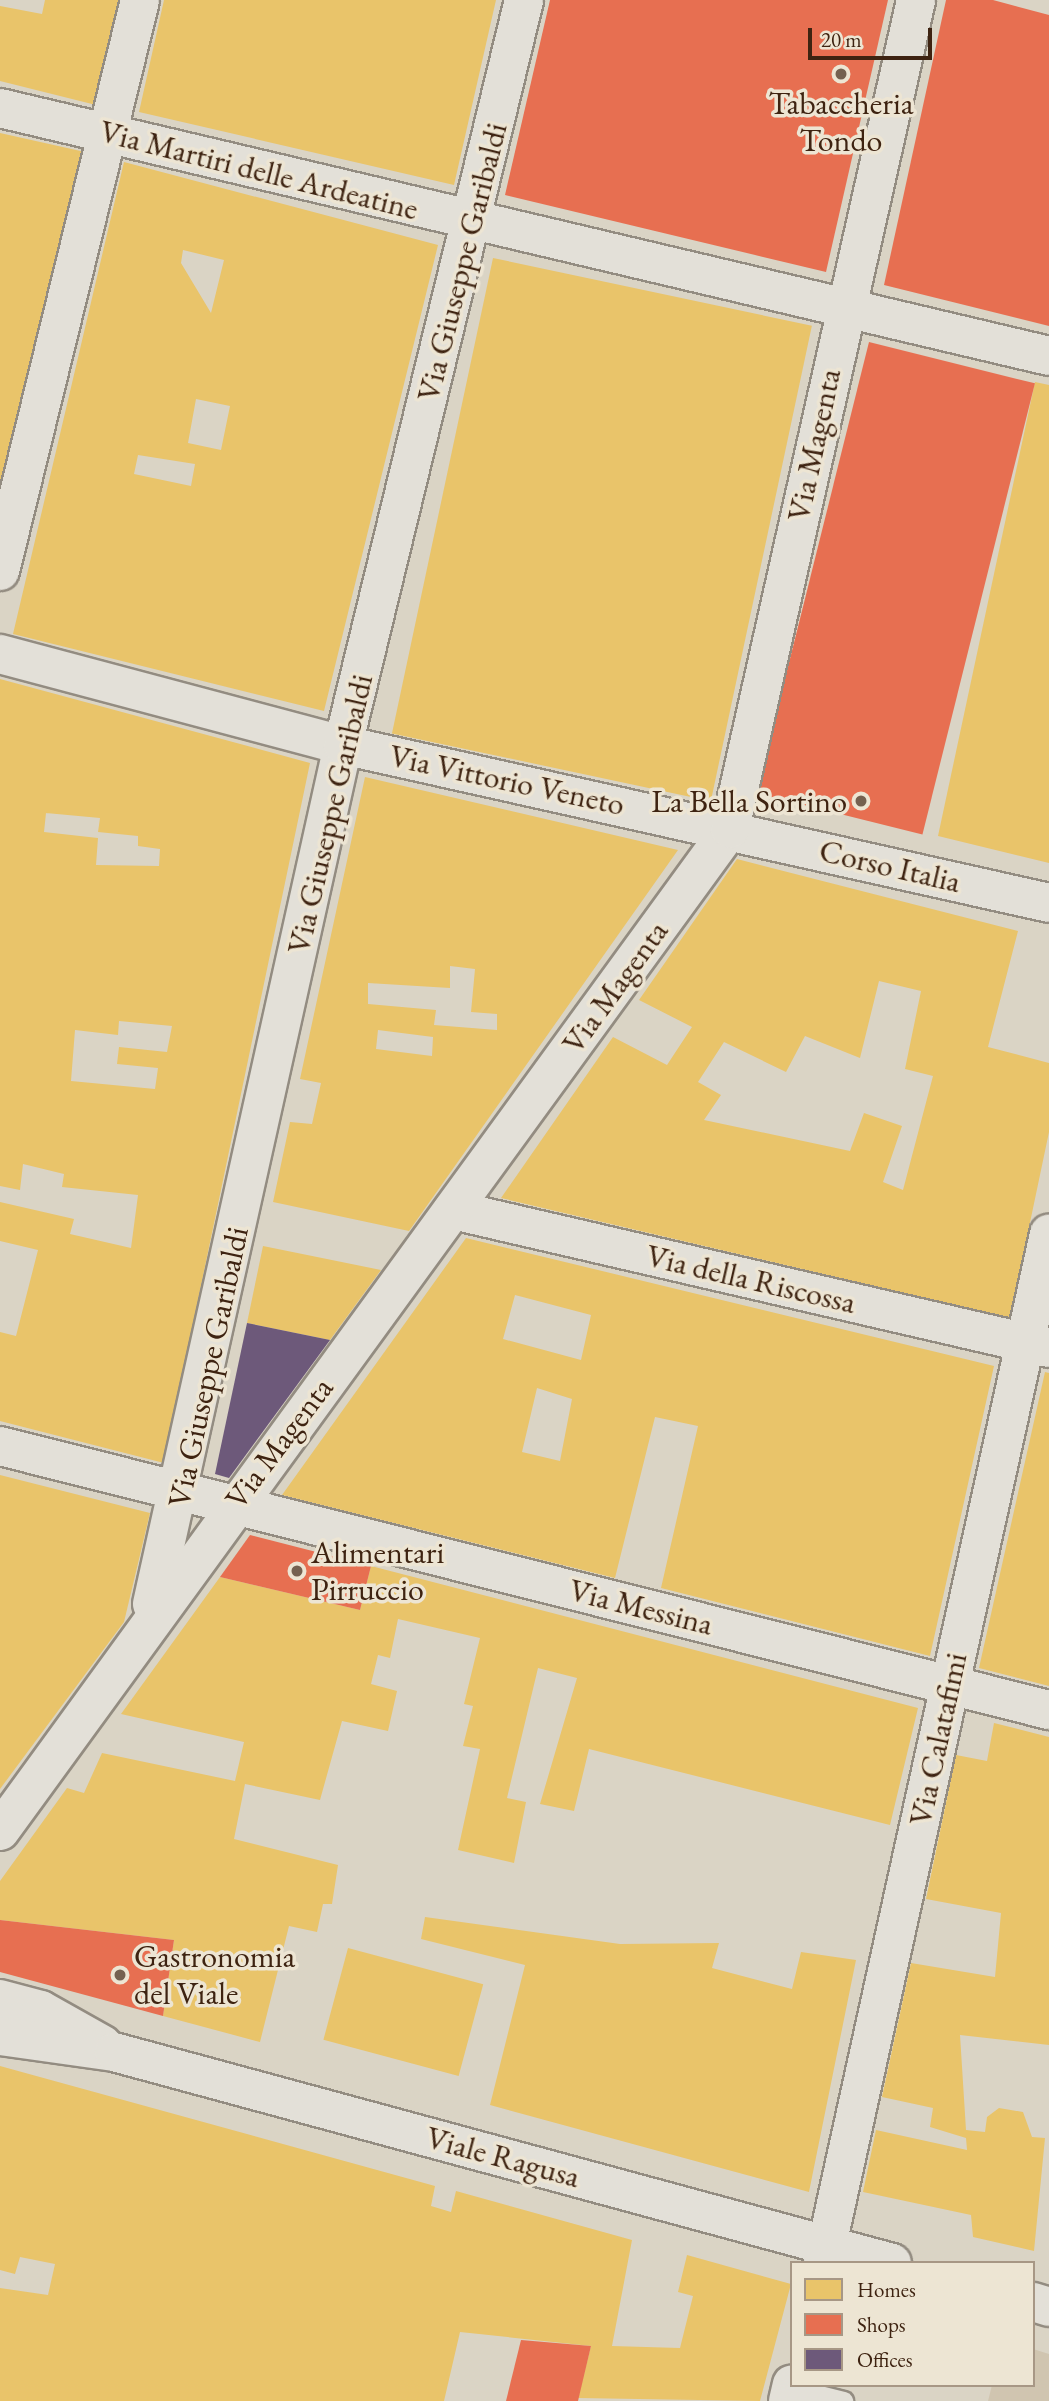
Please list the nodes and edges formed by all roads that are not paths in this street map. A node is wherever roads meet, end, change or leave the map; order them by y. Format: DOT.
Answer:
graph roads {
  1 [pos="140,0"];
  2 [pos="524,0"];
  3 [pos="916,0"];
  4 [pos="0,108"];
  5 [pos="107,133"];
  6 [pos="472,222"];
  7 [pos="845,308"];
  8 [pos="1049,356"];
  9 [pos="0,570"];
  10 [pos="0,654"];
  11 [pos="344,744"];
  12 [pos="730,829"];
  13 [pos="1049,903"];
  14 [pos="453,1210"];
  15 [pos="1049,1234"];
  16 [pos="1037,1345"];
  17 [pos="0,1446"];
  18 [pos="182,1491"];
  19 [pos="233,1504"];
  20 [pos="146,1630"];
  21 [pos="950,1685"];
  22 [pos="1049,1710"];
  23 [pos="0,1831"];
  24 [pos="0,1998"];
  25 [pos="0,2036"];
  26 [pos="114,2052"];
  27 [pos="826,2254"];
  28 [pos="877,2261"];
  29 [pos="790,2391"];
  30 [pos="843,2401"];
  1 -- 5 [label="street"];
  2 -- 6 [label="street, Via Giuseppe Garibaldi"];
  3 -- 7 [label="street, Via Magenta"];
  4 -- 5 [label="street, Via Martiri delle Ardeatine"];
  5 -- 6 [label="street, Via Martiri delle Ardeatine"];
  5 -- 9 [label="street"];
  6 -- 7 [label="street, Via Martiri delle Ardeatine"];
  6 -- 11 [label="street, Via Giuseppe Garibaldi"];
  7 -- 8 [label="street, Via Martiri delle Ardeatine"];
  7 -- 12 [label="street, Via Magenta"];
  10 -- 11 [label="street, Via Vittorio Veneto"];
  11 -- 12 [label="street, Via Vittorio Veneto"];
  11 -- 18 [label="street, Via Giuseppe Garibaldi"];
  12 -- 13 [label="street, Corso Italia"];
  12 -- 14 [label="street, Via Magenta"];
  14 -- 16 [label="street, Via della Riscossa"];
  14 -- 19 [label="street, Via Magenta"];
  15 -- 16 [label="street, Via Calatafimi"];
  16 -- 21 [label="street, Via Calatafimi"];
  17 -- 18 [label="street, Via Messina"];
  18 -- 19 [label="street, Via Messina"];
  18 -- 20 [label="street, Via Giuseppe Garibaldi"];
  19 -- 20 [label="street, Via Magenta"];
  19 -- 21 [label="street, Via Messina"];
  20 -- 23 [label="street, Via Magenta"];
  21 -- 22 [label="street, Via Messina"];
  21 -- 27 [label="street, Via Calatafimi"];
  24 -- 26 [label="street"];
  25 -- 26 [label="street"];
  26 -- 27 [label="street, Viale Ragusa"];
  27 -- 28 [label="street, Viale Ragusa"];
  29 -- 30 [label="lane"];
}
